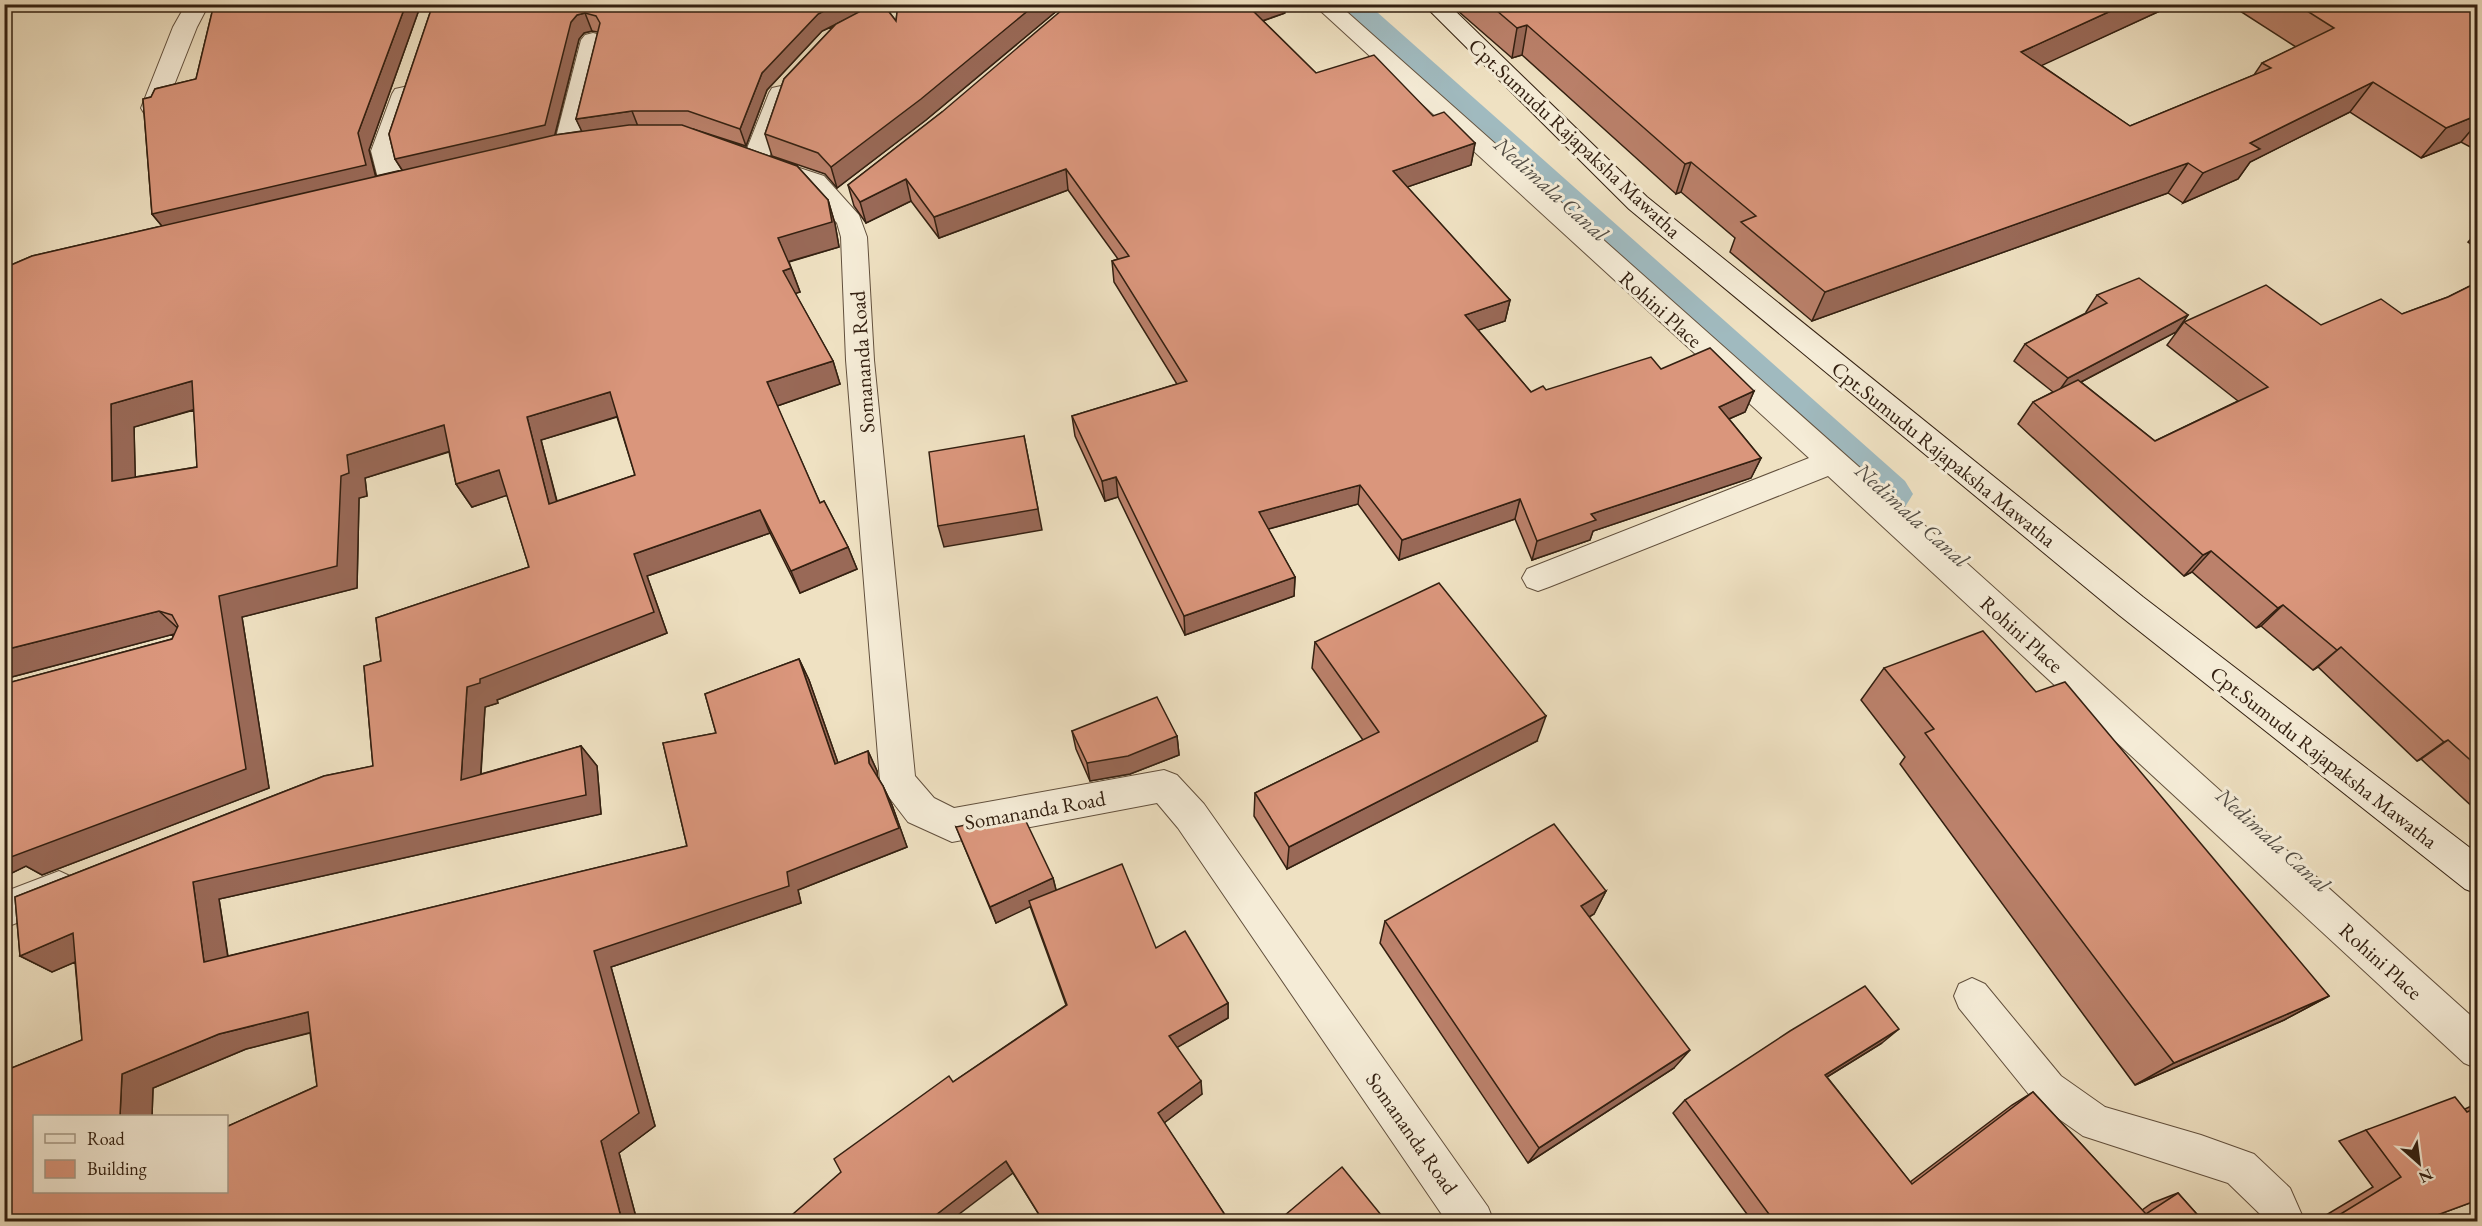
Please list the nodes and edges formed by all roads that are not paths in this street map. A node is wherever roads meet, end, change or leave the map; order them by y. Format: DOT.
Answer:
graph roads {
  1 [pos="198,4"];
  2 [pos="1324,4"];
  3 [pos="1434,4"];
  4 [pos="593,40"];
  5 [pos="411,72"];
  6 [pos="794,80"];
  7 [pos="153,108"];
  8 [pos="565,150"];
  9 [pos="394,190"];
  10 [pos="1831,462"];
  11 [pos="1538,578"];
  12 [pos="92,876"];
  13 [pos="2478,877"];
  14 [pos="4,909"];
  15 [pos="1972,996"];
  16 [pos="2478,1049"];
  17 [pos="1473,1221"];
  18 [pos="2286,1221"];
  1 -- 7 [label="street"];
  2 -- 10 [label="street, Rohini Place"];
  3 -- 13 [label="street, Cpt.Sumudu Rajapaksha Mawatha"];
  4 -- 8 [label="street"];
  5 -- 9 [label="street"];
  6 -- 17 [label="street, Somananda Road"];
  10 -- 11 [label="street"];
  10 -- 16 [label="street, Rohini Place"];
  12 -- 14 [label="street"];
  15 -- 18 [label="lane"];
}
